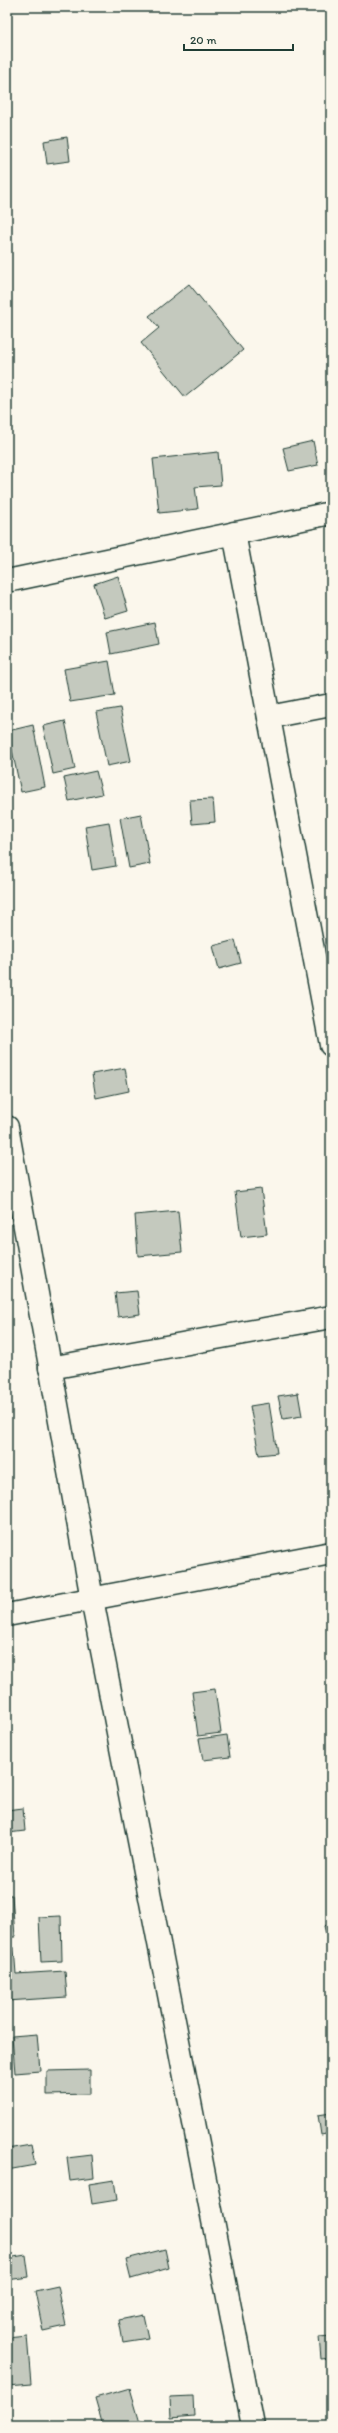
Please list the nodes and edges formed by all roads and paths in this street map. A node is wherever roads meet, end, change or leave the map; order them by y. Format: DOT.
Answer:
graph roads {
  1 [pos="331,513"];
  2 [pos="234,533"];
  3 [pos="7,581"];
  4 [pos="331,705"];
  5 [pos="269,717"];
  6 [pos="331,1045"];
  7 [pos="7,1127"];
  8 [pos="331,1317"];
  9 [pos="50,1368"];
  10 [pos="331,1552"];
  11 [pos="92,1599"];
  12 [pos="7,1615"];
  13 [pos="252,2426"];
  1 -- 2 [label="street"];
  2 -- 3 [label="street"];
  2 -- 5 [label="street"];
  4 -- 5 [label="street"];
  5 -- 6 [label="street"];
  7 -- 9 [label="street"];
  8 -- 9 [label="street"];
  9 -- 11 [label="street"];
  10 -- 11 [label="street"];
  11 -- 12 [label="street"];
  11 -- 13 [label="street"];
}
